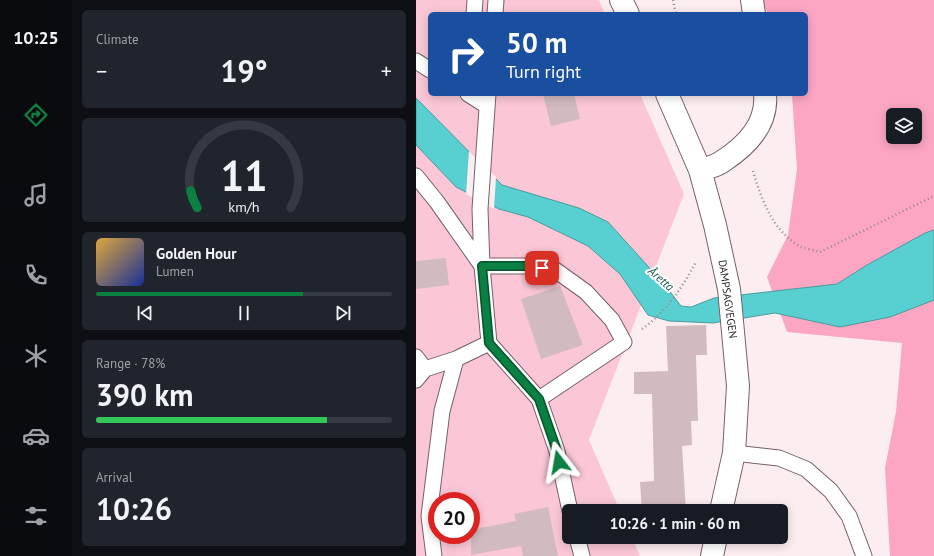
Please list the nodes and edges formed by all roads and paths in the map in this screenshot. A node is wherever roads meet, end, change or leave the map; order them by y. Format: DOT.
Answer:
graph roads {
  1 [pos="474,0"];
  2 [pos="496,0"];
  3 [pos="621,0"];
  4 [pos="673,0"];
  5 [pos="752,0"];
  6 [pos="474,12"];
  7 [pos="495,12"];
  8 [pos="627,12"];
  9 [pos="676,12"];
  10 [pos="754,12"];
  11 [pos="416,61"];
  12 [pos="428,69"];
  13 [pos="668,96"];
  14 [pos="765,96"];
  15 [pos="487,98"];
  16 [pos="722,162"];
  17 [pos="700,170"];
  18 [pos="416,176"];
  19 [pos="934,196"];
  20 [pos="482,266"];
  21 [pos="684,284"];
  22 [pos="657,318"];
  23 [pos="489,343"];
  24 [pos="456,359"];
  25 [pos="419,368"];
  26 [pos="539,399"];
  27 [pos="734,453"];
  28 [pos="568,504"];
  29 [pos="723,504"];
  30 [pos="579,544"];
  31 [pos="715,544"];
  32 [pos="434,556"];
  33 [pos="582,556"];
  34 [pos="712,556"];
  35 [pos="864,556"];
  1 -- 6 [label="lane"];
  2 -- 7 [label="lane"];
  3 -- 8 [label="street"];
  4 -- 9 [label="path"];
  5 -- 10 [label="street"];
  11 -- 12 [label="lane"];
  13 -- 17 [label="street, DAMPSAGVEGEN"];
  14 -- 16 [label="street"];
  15 -- 20 [label="lane"];
  16 -- 17 [label="street"];
  16 -- 19 [label="path"];
  17 -- 27 [label="street, DAMPSAGVEGEN"];
  18 -- 20 [label="lane"];
  20 -- 23 [label="lane"];
  20 -- 26 [label="lane"];
  21 -- 22 [label="path"];
  23 -- 24 [label="lane"];
  23 -- 26 [label="lane"];
  24 -- 25 [label="lane"];
  24 -- 32 [label="lane"];
  26 -- 28 [label="lane"];
  27 -- 29 [label="street, DAMPSAGVEGEN"];
  27 -- 35 [label="lane"];
  30 -- 33 [label="lane"];
  31 -- 34 [label="street"];
}
